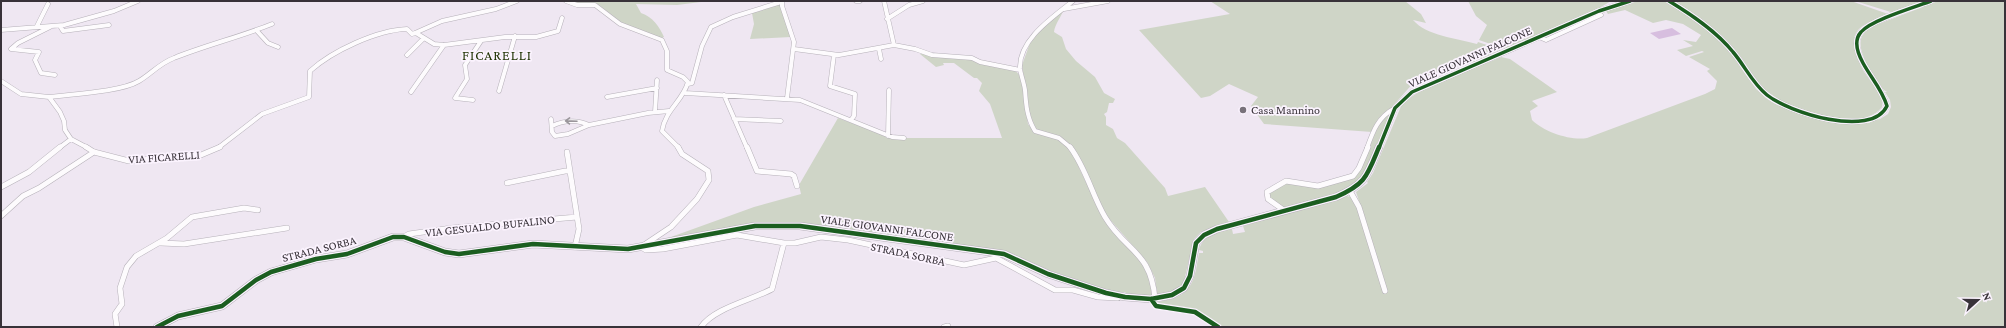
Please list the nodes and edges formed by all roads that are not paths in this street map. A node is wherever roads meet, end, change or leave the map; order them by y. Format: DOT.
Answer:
graph roads {
  1 [pos="138,1"];
  2 [pos="517,1"];
  3 [pos="566,1"];
  4 [pos="782,1"];
  5 [pos="856,1"];
  6 [pos="860,1"];
  7 [pos="884,1"];
  8 [pos="923,1"];
  9 [pos="1073,1"];
  10 [pos="1108,1"];
  11 [pos="1630,1"];
  12 [pos="1669,1"];
  13 [pos="1931,1"];
  14 [pos="48,4"];
  15 [pos="1064,9"];
  16 [pos="562,18"];
  17 [pos="887,19"];
  18 [pos="272,24"];
  19 [pos="109,25"];
  20 [pos="37,26"];
  21 [pos="51,26"];
  22 [pos="60,26"];
  23 [pos="1,30"];
  24 [pos="257,31"];
  25 [pos="416,33"];
  26 [pos="515,36"];
  27 [pos="424,38"];
  28 [pos="481,40"];
  29 [pos="444,45"];
  30 [pos="894,46"];
  31 [pos="278,47"];
  32 [pos="794,49"];
  33 [pos="879,49"];
  34 [pos="407,55"];
  35 [pos="834,55"];
  36 [pos="881,59"];
  37 [pos="1020,70"];
  38 [pos="55,75"];
  39 [pos="657,80"];
  40 [pos="1,81"];
  41 [pos="690,84"];
  42 [pos="657,88"];
  43 [pos="889,90"];
  44 [pos="499,91"];
  45 [pos="411,92"];
  46 [pos="687,93"];
  47 [pos="724,95"];
  48 [pos="49,97"];
  49 [pos="607,97"];
  50 [pos="787,98"];
  51 [pos="473,100"];
  52 [pos="1395,108"];
  53 [pos="669,111"];
  54 [pos="655,112"];
  55 [pos="550,119"];
  56 [pos="734,119"];
  57 [pos="851,120"];
  58 [pos="781,121"];
  59 [pos="589,125"];
  60 [pos="552,126"];
  61 [pos="888,136"];
  62 [pos="904,138"];
  63 [pos="71,139"];
  64 [pos="94,152"];
  65 [pos="567,152"];
  66 [pos="570,170"];
  67 [pos="507,183"];
  68 [pos="797,186"];
  69 [pos="1,187"];
  70 [pos="1350,191"];
  71 [pos="258,210"];
  72 [pos="1285,211"];
  73 [pos="1,216"];
  74 [pos="577,217"];
  75 [pos="287,228"];
  76 [pos="404,237"];
  77 [pos="160,243"];
  78 [pos="784,243"];
  79 [pos="576,247"];
  80 [pos="641,247"];
  81 [pos="1385,291"];
  82 [pos="1125,297"];
  83 [pos="1153,299"];
  84 [pos="117,327"];
  85 [pos="157,327"];
  86 [pos="701,327"];
  87 [pos="1218,327"];
  1 -- 22 [label="street"];
  2 -- 25 [label="street"];
  3 -- 41 [label="street"];
  4 -- 32 [label="street"];
  4 -- 41 [label="street"];
  5 -- 6 [label="street"];
  7 -- 17 [label="street"];
  8 -- 17 [label="street"];
  9 -- 15 [label="street"];
  10 -- 15 [label="street"];
  11 -- 52 [label="street, VIALE GIOVANNI FALCONE"];
  12 -- 13 [label="street"];
  14 -- 20 [label="street"];
  15 -- 37 [label="street"];
  16 -- 26 [label="street"];
  17 -- 30 [label="street"];
  18 -- 24 [label="street"];
  19 -- 22 [label="street"];
  20 -- 21 [label="street"];
  20 -- 23 [label="street"];
  21 -- 22 [label="street"];
  21 -- 38 [label="street"];
  24 -- 31 [label="street"];
  24 -- 48 [label="street"];
  25 -- 27 [label="street"];
  25 -- 64 [label="street, VIA FICARELLI"];
  26 -- 28 [label="street"];
  26 -- 44 [label="street"];
  27 -- 29 [label="street"];
  27 -- 34 [label="street"];
  28 -- 29 [label="street"];
  28 -- 51 [label="street"];
  29 -- 45 [label="street"];
  30 -- 33 [label="street"];
  30 -- 37 [label="street"];
  32 -- 35 [label="street"];
  32 -- 50 [label="street"];
  33 -- 35 [label="street"];
  33 -- 36 [label="street"];
  35 -- 57 [label="street"];
  37 -- 83 [label="street"];
  39 -- 42 [label="street"];
  40 -- 48 [label="street"];
  41 -- 46 [label="street"];
  42 -- 49 [label="street"];
  42 -- 54 [label="street"];
  43 -- 61 [label="street"];
  46 -- 47 [label="street"];
  46 -- 53 [label="street"];
  47 -- 50 [label="street"];
  47 -- 56 [label="street"];
  48 -- 63 [label="street"];
  50 -- 57 [label="street"];
  52 -- 70 [label="street, VIALE GIOVANNI FALCONE"];
  52 -- 72 [label="street"];
  53 -- 54 [label="street"];
  53 -- 80 [label="street"];
  54 -- 59 [label="street"];
  55 -- 60 [label="street"];
  56 -- 58 [label="street"];
  56 -- 68 [label="street"];
  57 -- 61 [label="street"];
  59 -- 60 [label="street, one-way"];
  59 -- 60 [label="street"];
  61 -- 62 [label="street"];
  63 -- 64 [label="street, VIA FICARELLI"];
  63 -- 69 [label="street"];
  64 -- 73 [label="street"];
  65 -- 66 [label="street"];
  66 -- 67 [label="street"];
  66 -- 74 [label="street"];
  70 -- 72 [label="street, VIALE GIOVANNI FALCONE"];
  70 -- 81 [label="street"];
  71 -- 77 [label="street"];
  72 -- 83 [label="street, VIALE GIOVANNI FALCONE"];
  74 -- 76 [label="street, VIA GESUALDO BUFALINO"];
  74 -- 79 [label="street"];
  75 -- 77 [label="street"];
  76 -- 79 [label="street, STRADA SORBA"];
  76 -- 85 [label="street, STRADA SORBA"];
  77 -- 84 [label="street"];
  78 -- 80 [label="street, STRADA SORBA"];
  78 -- 82 [label="street, STRADA SORBA"];
  78 -- 86 [label="street"];
  79 -- 80 [label="street, STRADA SORBA"];
  80 -- 82 [label="street, VIALE GIOVANNI FALCONE"];
  82 -- 83 [label="street, VIALE GIOVANNI FALCONE"];
  83 -- 87 [label="street"];
}
